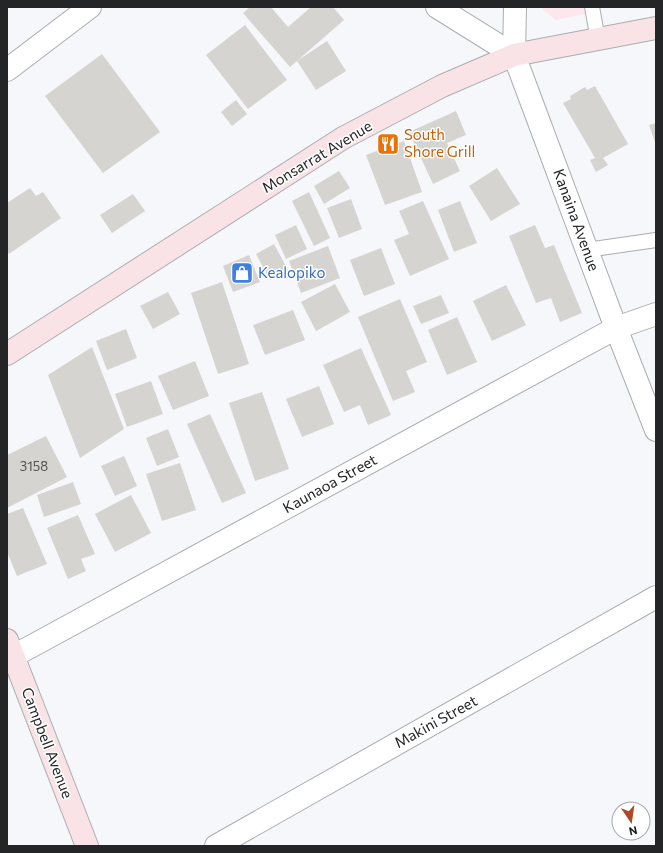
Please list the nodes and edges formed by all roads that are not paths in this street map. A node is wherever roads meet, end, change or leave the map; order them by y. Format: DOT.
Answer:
graph roads {
  1 [pos="90,7"];
  2 [pos="438,7"];
  3 [pos="515,7"];
  4 [pos="592,7"];
  5 [pos="656,28"];
  6 [pos="598,40"];
  7 [pos="514,55"];
  8 [pos="7,70"];
  9 [pos="656,240"];
  10 [pos="587,250"];
  11 [pos="656,314"];
  12 [pos="616,328"];
  13 [pos="7,354"];
  14 [pos="656,430"];
  15 [pos="656,597"];
  16 [pos="9,651"];
  17 [pos="87,846"];
  18 [pos="216,846"];
  1 -- 8 [label="street"];
  2 -- 7 [label="street"];
  3 -- 7 [label="street, Kanaina Avenue"];
  4 -- 6 [label="lane"];
  5 -- 6 [label="street, Monsarrat Avenue"];
  6 -- 7 [label="street, Monsarrat Avenue"];
  7 -- 10 [label="street, Kanaina Avenue"];
  7 -- 13 [label="street, Monsarrat Avenue"];
  9 -- 10 [label="lane"];
  10 -- 12 [label="street, Kanaina Avenue"];
  11 -- 12 [label="street, Kaunaoa Street"];
  12 -- 14 [label="street, Kanaina Avenue"];
  12 -- 16 [label="street, Kaunaoa Street"];
  15 -- 18 [label="street, Makini Street"];
  16 -- 17 [label="street, Campbell Avenue"];
}
